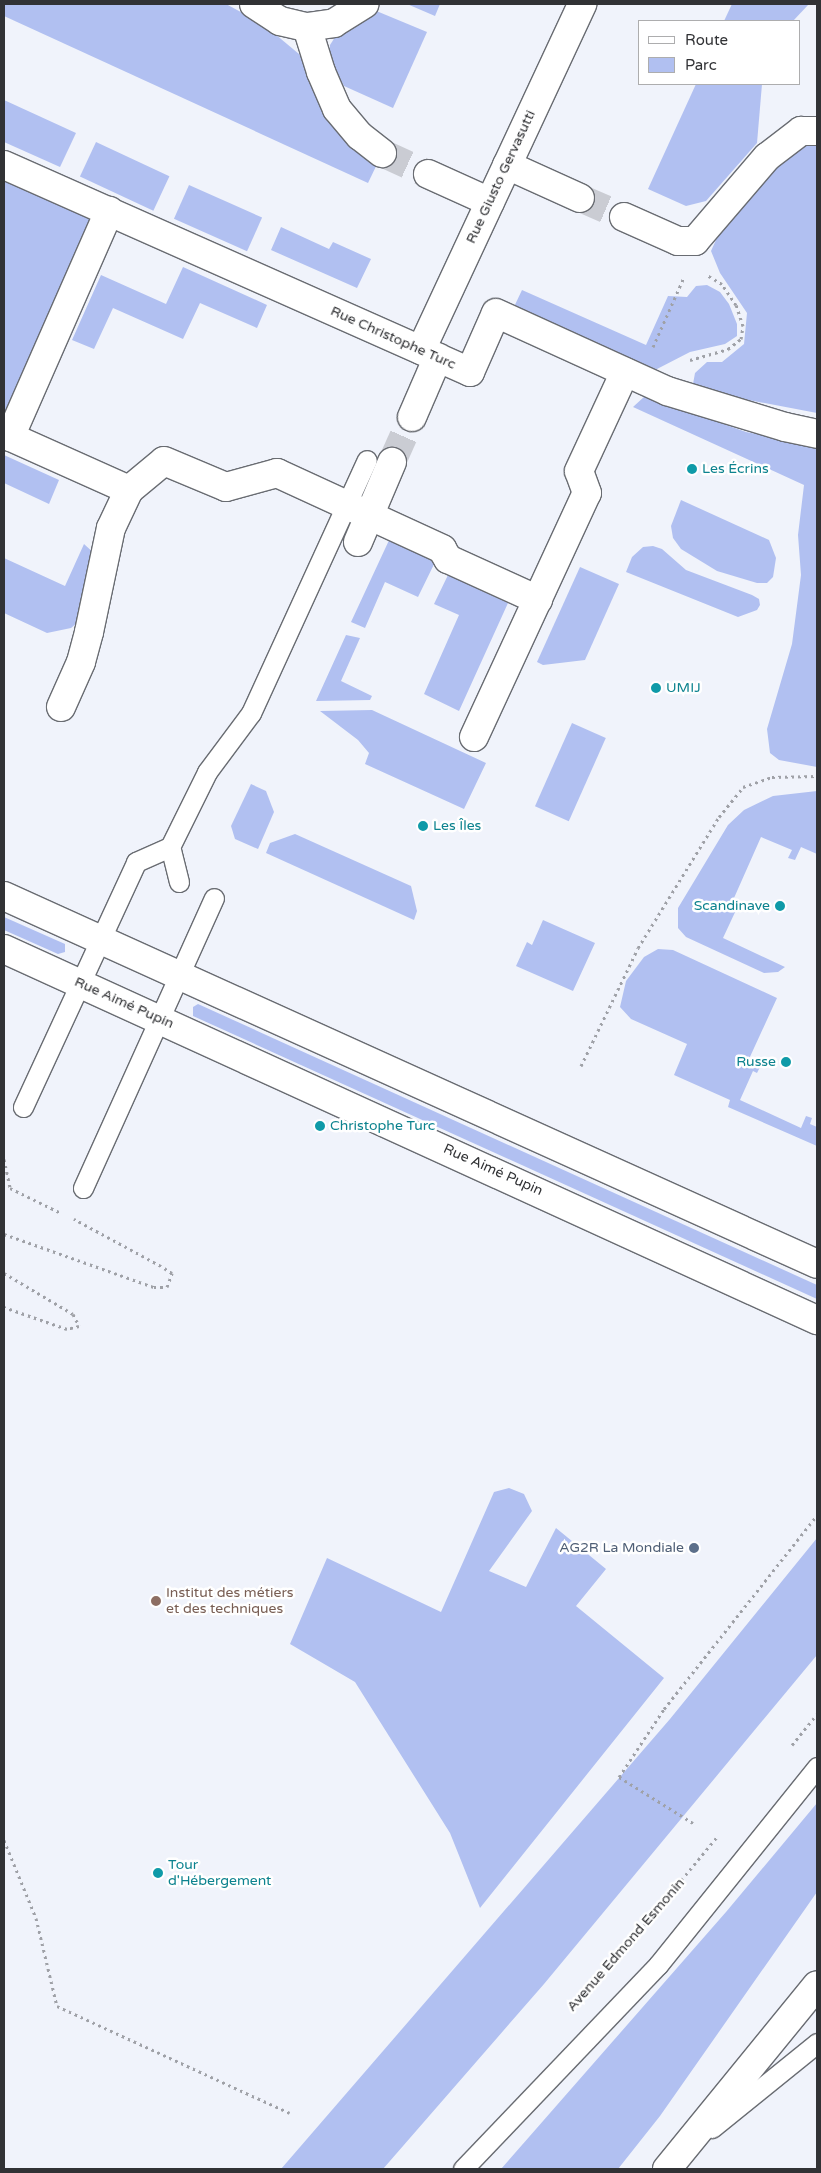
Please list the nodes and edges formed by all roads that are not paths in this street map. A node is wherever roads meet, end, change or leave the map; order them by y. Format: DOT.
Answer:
graph roads {
  1 [pos="254,4"];
  2 [pos="366,4"];
  3 [pos="582,4"];
  4 [pos="307,27"];
  5 [pos="817,131"];
  6 [pos="382,153"];
  7 [pos="4,165"];
  8 [pos="506,165"];
  9 [pos="428,174"];
  10 [pos="580,198"];
  11 [pos="490,202"];
  12 [pos="109,211"];
  13 [pos="624,217"];
  14 [pos="429,354"];
  15 [pos="625,372"];
  16 [pos="412,417"];
  17 [pos="817,434"];
  18 [pos="7,435"];
  19 [pos="380,461"];
  20 [pos="130,490"];
  21 [pos="358,510"];
  22 [pos="358,542"];
  23 [pos="538,600"];
  24 [pos="61,707"];
  25 [pos="474,737"];
  26 [pos="170,847"];
  27 [pos="179,882"];
  28 [pos="4,896"];
  29 [pos="214,898"];
  30 [pos="100,941"];
  31 [pos="4,949"];
  32 [pos="179,977"];
  33 [pos="81,984"];
  34 [pos="159,1019"];
  35 [pos="23,1107"];
  36 [pos="82,1188"];
  37 [pos="817,1264"];
  38 [pos="817,1320"];
  39 [pos="817,1767"];
  40 [pos="817,1985"];
  41 [pos="817,2043"];
  42 [pos="686,2149"];
  43 [pos="462,2169"];
  44 [pos="667,2169"];
  1 -- 4 [label="street"];
  2 -- 4 [label="street"];
  3 -- 8 [label="street, Rue Giusto Gervasutti"];
  4 -- 6 [label="street"];
  5 -- 13 [label="street"];
  7 -- 12 [label="street, Rue Christophe Turc"];
  8 -- 10 [label="street"];
  8 -- 11 [label="street, Rue Giusto Gervasutti"];
  9 -- 11 [label="street"];
  11 -- 14 [label="street, Rue Giusto Gervasutti"];
  12 -- 14 [label="street, Rue Christophe Turc"];
  12 -- 18 [label="street"];
  14 -- 15 [label="street, Rue Christophe Turc"];
  14 -- 16 [label="street, Rue Giusto Gervasutti"];
  15 -- 17 [label="street, Rue Christophe Turc"];
  15 -- 23 [label="street"];
  18 -- 20 [label="street"];
  19 -- 21 [label="street"];
  20 -- 21 [label="street"];
  20 -- 24 [label="street"];
  21 -- 22 [label="street"];
  21 -- 23 [label="street"];
  21 -- 26 [label="lane"];
  23 -- 25 [label="street"];
  26 -- 27 [label="lane"];
  26 -- 30 [label="lane"];
  28 -- 30 [label="street"];
  29 -- 32 [label="lane"];
  30 -- 32 [label="street"];
  30 -- 33 [label="lane"];
  31 -- 33 [label="street, Rue Aimé Pupin"];
  32 -- 34 [label="lane"];
  32 -- 37 [label="street"];
  33 -- 34 [label="street, Rue Aimé Pupin"];
  33 -- 35 [label="lane"];
  34 -- 36 [label="lane"];
  34 -- 38 [label="street, Rue Aimé Pupin"];
  39 -- 43 [label="lane"];
  40 -- 42 [label="street"];
  41 -- 42 [label="lane"];
  42 -- 44 [label="street"];
}
